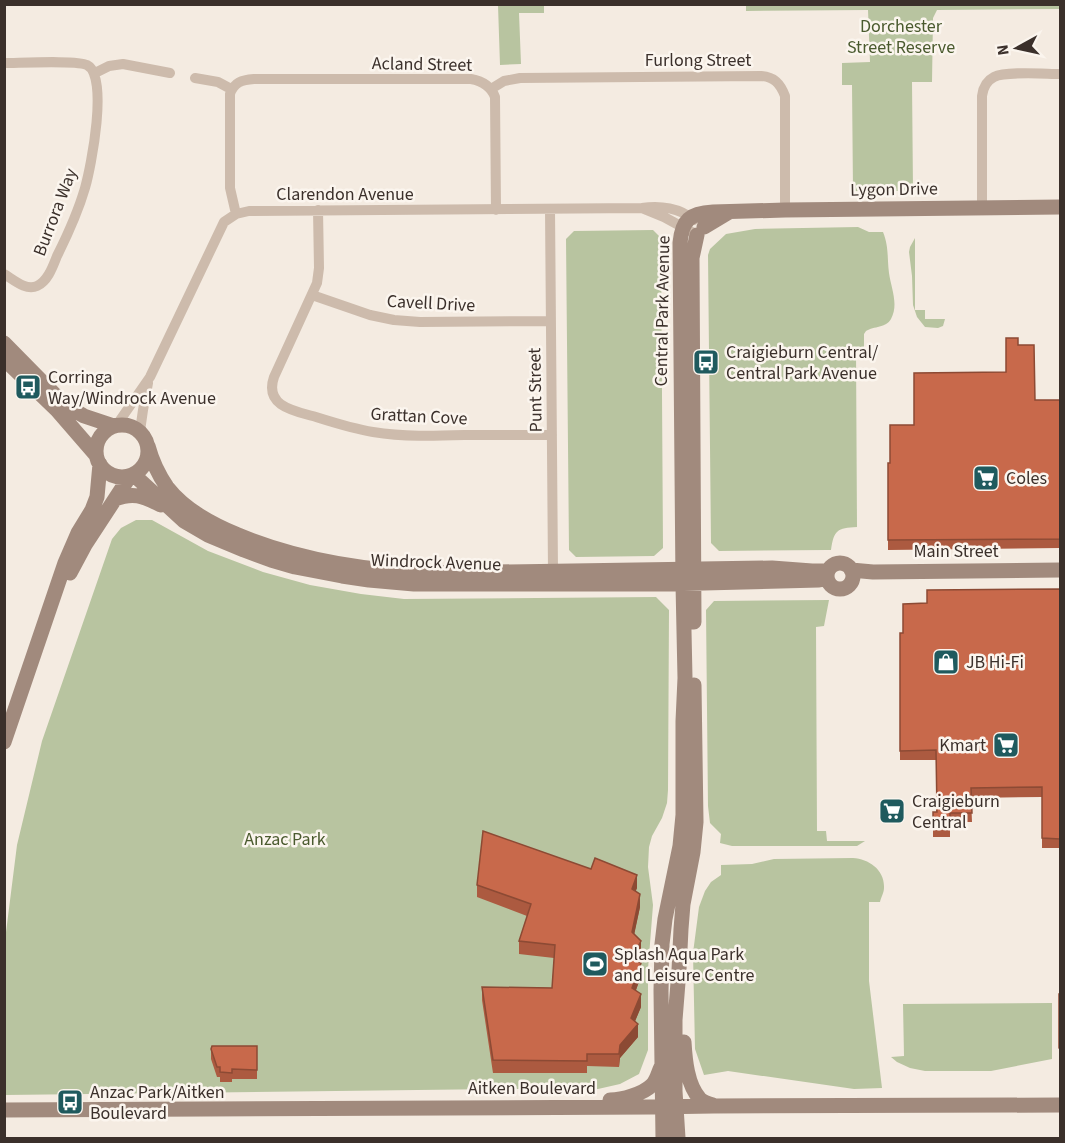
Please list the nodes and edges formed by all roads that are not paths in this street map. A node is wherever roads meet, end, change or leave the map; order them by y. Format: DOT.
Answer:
graph roads {
  1 [pos="4,63"];
  2 [pos="95,73"];
  3 [pos="170,73"];
  4 [pos="1060,74"];
  5 [pos="195,78"];
  6 [pos="231,89"];
  7 [pos="490,89"];
  8 [pos="982,207"];
  9 [pos="1060,207"];
  10 [pos="550,209"];
  11 [pos="318,210"];
  12 [pos="496,210"];
  13 [pos="785,210"];
  14 [pos="729,212"];
  15 [pos="236,214"];
  16 [pos="693,227"];
  17 [pos="4,274"];
  18 [pos="312,295"];
  19 [pos="551,321"];
  20 [pos="4,343"];
  21 [pos="9,363"];
  22 [pos="150,377"];
  23 [pos="115,426"];
  24 [pos="140,431"];
  25 [pos="552,435"];
  26 [pos="148,446"];
  27 [pos="98,459"];
  28 [pos="132,476"];
  29 [pos="115,499"];
  30 [pos="171,510"];
  31 [pos="1060,570"];
  32 [pos="851,575"];
  33 [pos="688,576"];
  34 [pos="553,577"];
  35 [pos="1060,578"];
  36 [pos="50,609"];
  37 [pos="5,739"];
  38 [pos="679,970"];
  39 [pos="662,1064"];
  40 [pos="1060,1105"];
  41 [pos="714,1106"];
  42 [pos="532,1107"];
  43 [pos="669,1107"];
  44 [pos="4,1110"];
  45 [pos="663,1138"];
  46 [pos="678,1138"];
  1 -- 2 [label="street"];
  2 -- 3 [label="street"];
  2 -- 17 [label="street, Burrora Way"];
  4 -- 8 [label="street"];
  5 -- 6 [label="street"];
  6 -- 7 [label="street, Acland Street"];
  6 -- 15 [label="street"];
  7 -- 12 [label="street, Acland Street"];
  7 -- 13 [label="street, Furlong Street"];
  8 -- 9 [label="street, Lygon Drive"];
  8 -- 13 [label="street, Lygon Drive"];
  10 -- 12 [label="street, Clarendon Avenue"];
  10 -- 16 [label="street, Clarendon Avenue"];
  10 -- 19 [label="street, Punt Street"];
  11 -- 12 [label="street, Clarendon Avenue"];
  11 -- 15 [label="street, Clarendon Avenue"];
  11 -- 18 [label="street, Grattan Cove"];
  13 -- 14 [label="street, Lygon Drive"];
  14 -- 16 [label="street, Central Park Avenue"];
  15 -- 22 [label="street"];
  16 -- 33 [label="street, Central Park Avenue"];
  18 -- 19 [label="street, Cavell Drive"];
  18 -- 25 [label="street, Grattan Cove"];
  19 -- 25 [label="street, Punt Street"];
  20 -- 21 [label="street"];
  21 -- 23 [label="street"];
  21 -- 27 [label="street"];
  22 -- 23 [label="street"];
  22 -- 24 [label="street"];
  23 -- 24 [label="street"];
  23 -- 27 [label="street"];
  24 -- 26 [label="street"];
  25 -- 34 [label="street, Punt Street"];
  26 -- 28 [label="street"];
  26 -- 34 [label="street, Windrock Avenue"];
  27 -- 28 [label="street"];
  27 -- 36 [label="street"];
  28 -- 29 [label="street"];
  28 -- 30 [label="street, Windrock Avenue"];
  29 -- 30 [label="street"];
  29 -- 36 [label="street"];
  30 -- 34 [label="street, Windrock Avenue"];
  31 -- 32 [label="street, Main Street"];
  32 -- 33 [label="street"];
  32 -- 35 [label="street, Main Street"];
  33 -- 34 [label="street, Windrock Avenue"];
  33 -- 38 [label="street, Central Park Avenue"];
  33 -- 39 [label="street, Central Park Avenue"];
  36 -- 37 [label="street"];
  38 -- 41 [label="street"];
  38 -- 43 [label="street, Central Park Avenue"];
  39 -- 42 [label="street"];
  39 -- 43 [label="street, Central Park Avenue"];
  40 -- 41 [label="street, Aitken Boulevard"];
  41 -- 43 [label="street, Aitken Boulevard"];
  42 -- 43 [label="street, Aitken Boulevard"];
  42 -- 44 [label="street, Aitken Boulevard"];
  43 -- 45 [label="street, Central Park Avenue"];
  43 -- 46 [label="street, Central Park Avenue"];
}
